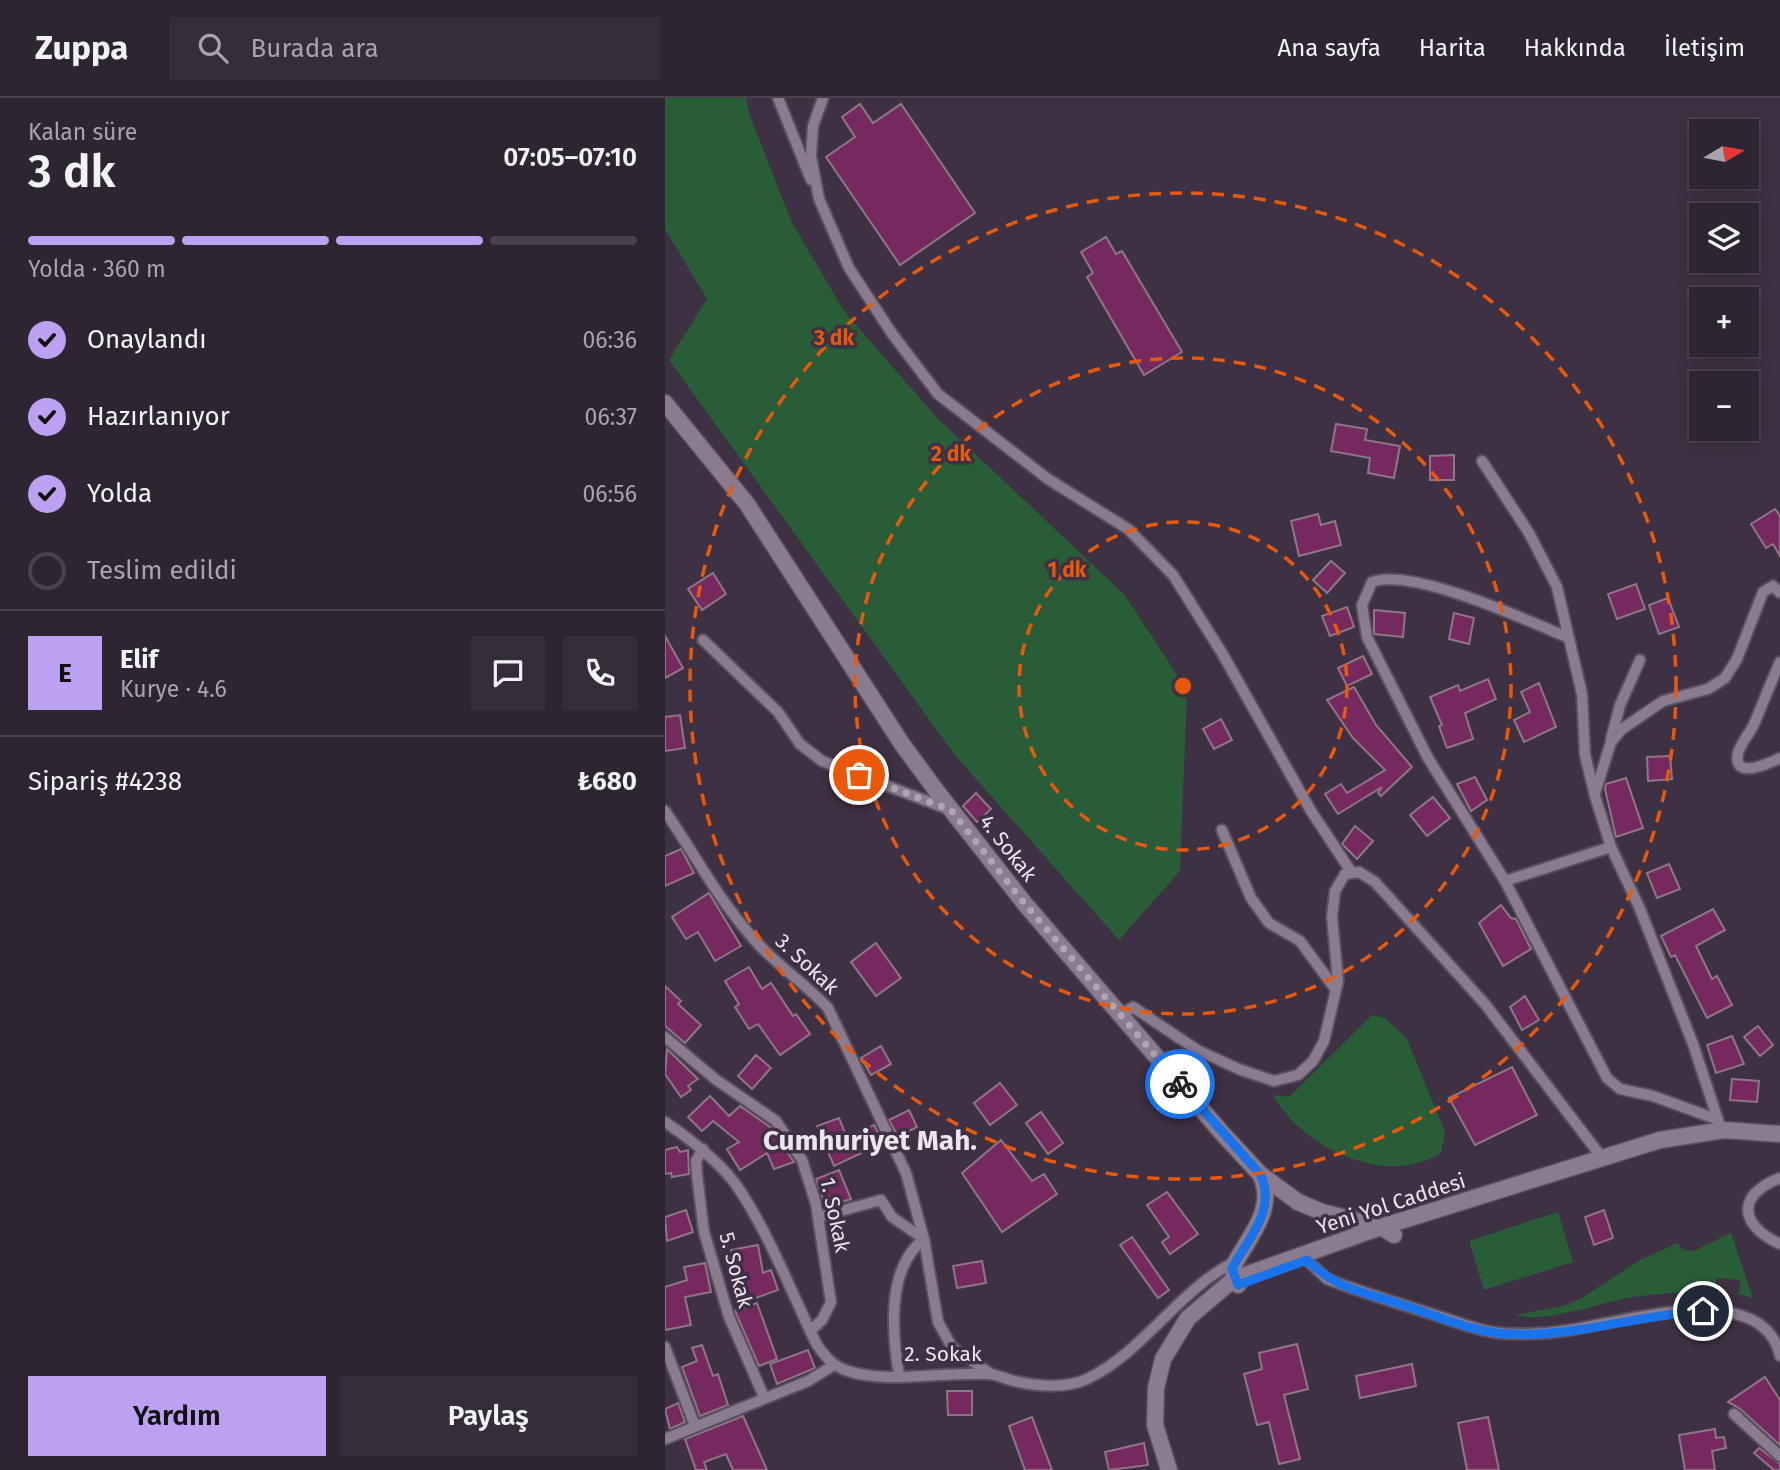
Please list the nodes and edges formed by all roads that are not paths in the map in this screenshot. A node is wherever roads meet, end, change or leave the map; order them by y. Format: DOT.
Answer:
graph roads {
  1 [pos="778,98"];
  2 [pos="823,98"];
  3 [pos="819,199"];
  4 [pos="665,403"];
  5 [pos="1482,461"];
  6 [pos="1780,593"];
  7 [pos="1567,637"];
  8 [pos="703,640"];
  9 [pos="1640,660"];
  10 [pos="1780,662"];
  11 [pos="1611,742"];
  12 [pos="1780,758"];
  13 [pos="1595,796"];
  14 [pos="951,810"];
  15 [pos="665,811"];
  16 [pos="1222,830"];
  17 [pos="1611,847"];
  18 [pos="1352,873"];
  19 [pos="1505,881"];
  20 [pos="1336,990"];
  21 [pos="1121,1015"];
  22 [pos="665,1037"];
  23 [pos="665,1122"];
  24 [pos="1720,1124"];
  25 [pos="1780,1134"];
  26 [pos="1780,1142"];
  27 [pos="703,1149"];
  28 [pos="1603,1159"];
  29 [pos="1260,1174"];
  30 [pos="1780,1178"];
  31 [pos="818,1217"];
  32 [pos="1387,1231"];
  33 [pos="924,1239"];
  34 [pos="1780,1244"];
  35 [pos="1307,1260"];
  36 [pos="1236,1261"];
  37 [pos="1236,1282"];
  38 [pos="810,1331"];
  39 [pos="665,1347"];
  40 [pos="1780,1356"];
  41 [pos="834,1365"];
  42 [pos="991,1374"];
  43 [pos="899,1375"];
  44 [pos="764,1397"];
  45 [pos="1734,1414"];
  46 [pos="695,1426"];
  47 [pos="665,1439"];
  48 [pos="1780,1456"];
  49 [pos="1169,1470"];
  50 [pos="1181,1470"];
  1 -- 3 [label="street"];
  2 -- 3 [label="street"];
  3 -- 18 [label="street"];
  4 -- 14 [label="main road, 4. Sokak"];
  5 -- 7 [label="street"];
  6 -- 11 [label="street"];
  7 -- 13 [label="street"];
  7 -- 19 [label="street"];
  8 -- 14 [label="street"];
  9 -- 11 [label="street"];
  10 -- 12 [label="street"];
  11 -- 13 [label="street"];
  13 -- 17 [label="street"];
  14 -- 21 [label="main road, 4. Sokak"];
  15 -- 33 [label="street, 3. Sokak"];
  16 -- 20 [label="street"];
  17 -- 19 [label="street"];
  17 -- 24 [label="street"];
  18 -- 20 [label="street"];
  18 -- 28 [label="street"];
  19 -- 24 [label="street"];
  20 -- 21 [label="street"];
  21 -- 29 [label="main road, 4. Sokak"];
  22 -- 31 [label="street, 1. Sokak"];
  23 -- 27 [label="street"];
  24 -- 25 [label="main road, Yeni Yol Caddesi"];
  24 -- 28 [label="main road, Yeni Yol Caddesi"];
  26 -- 32 [label="main road, Yeni Yol Caddesi"];
  27 -- 38 [label="street"];
  27 -- 44 [label="street, 5. Sokak"];
  28 -- 32 [label="main road, Yeni Yol Caddesi"];
  29 -- 32 [label="main road, 4. Sokak"];
  29 -- 36 [label="main road, 2. Sokak"];
  30 -- 34 [label="street"];
  31 -- 33 [label="street"];
  31 -- 38 [label="street, 1. Sokak"];
  32 -- 35 [label="main road, Yeni Yol Caddesi"];
  32 -- 37 [label="main road, Yeni Yol Caddesi"];
  33 -- 42 [label="street, 3. Sokak"];
  33 -- 43 [label="street"];
  35 -- 37 [label="main road, Yeni Yol Caddesi"];
  35 -- 40 [label="street"];
  36 -- 37 [label="main road, 2. Sokak"];
  36 -- 42 [label="street, 2. Sokak"];
  37 -- 49 [label="main road, Yeni Yol Caddesi"];
  37 -- 50 [label="main road, Yeni Yol Caddesi"];
  38 -- 41 [label="street"];
  39 -- 46 [label="street"];
  41 -- 43 [label="street, 2. Sokak"];
  41 -- 44 [label="street"];
  42 -- 43 [label="street, 2. Sokak"];
  44 -- 46 [label="street"];
  45 -- 48 [label="street"];
  46 -- 47 [label="street"];
}
